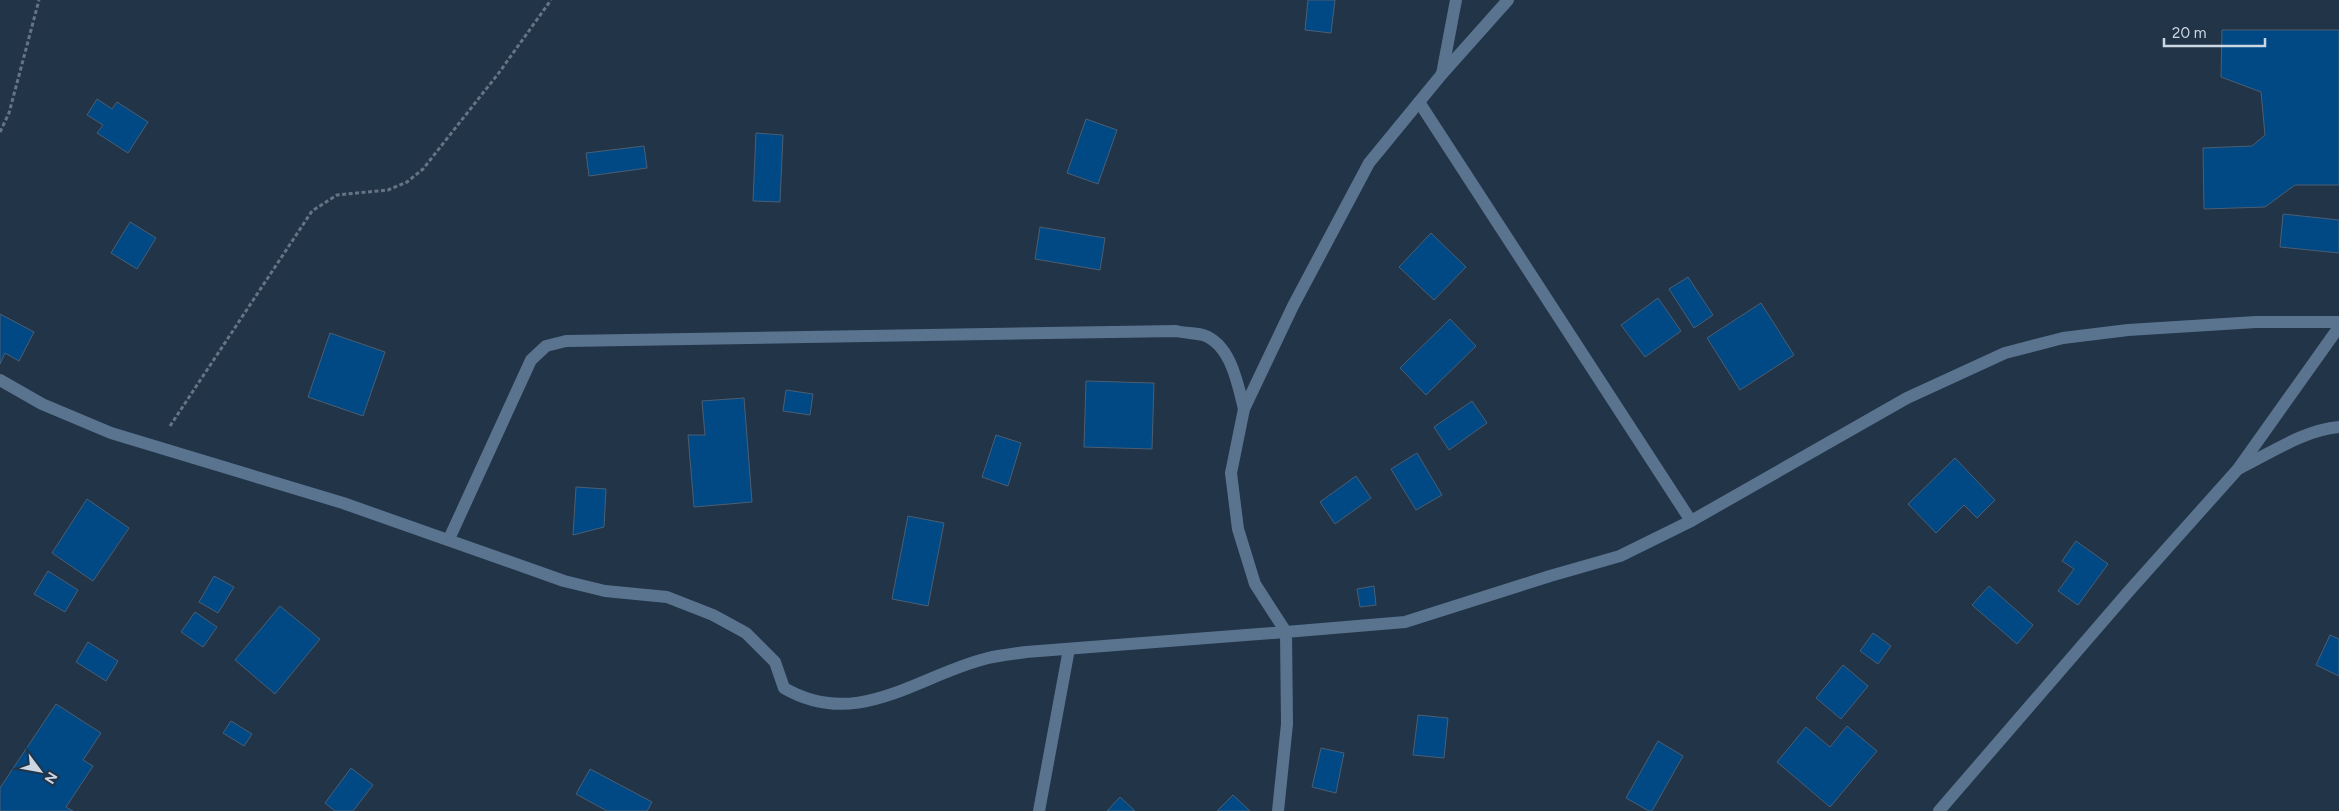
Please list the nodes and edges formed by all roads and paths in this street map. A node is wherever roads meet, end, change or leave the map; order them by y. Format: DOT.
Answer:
graph roads {
  1 [pos="38,0"];
  2 [pos="551,0"];
  3 [pos="1456,0"];
  4 [pos="1508,0"];
  5 [pos="1442,74"];
  6 [pos="1419,102"];
  7 [pos="0,132"];
  8 [pos="2339,322"];
  9 [pos="2339,327"];
  10 [pos="0,380"];
  11 [pos="1244,409"];
  12 [pos="2339,427"];
  13 [pos="157,446"];
  14 [pos="2238,469"];
  15 [pos="1691,521"];
  16 [pos="449,539"];
  17 [pos="1286,632"];
  18 [pos="1068,648"];
  19 [pos="1039,811"];
  20 [pos="1278,811"];
  21 [pos="1939,811"];
  1 -- 7 [label="path"];
  2 -- 13 [label="path"];
  3 -- 5 [label="street"];
  4 -- 5 [label="street"];
  5 -- 6 [label="street"];
  6 -- 11 [label="street"];
  6 -- 15 [label="street"];
  8 -- 15 [label="street"];
  9 -- 14 [label="street"];
  10 -- 13 [label="street"];
  11 -- 16 [label="street"];
  11 -- 17 [label="street"];
  12 -- 14 [label="street"];
  13 -- 16 [label="street"];
  14 -- 21 [label="street"];
  15 -- 17 [label="street"];
  16 -- 18 [label="street"];
  17 -- 18 [label="street"];
  17 -- 20 [label="street"];
  18 -- 19 [label="street"];
}
